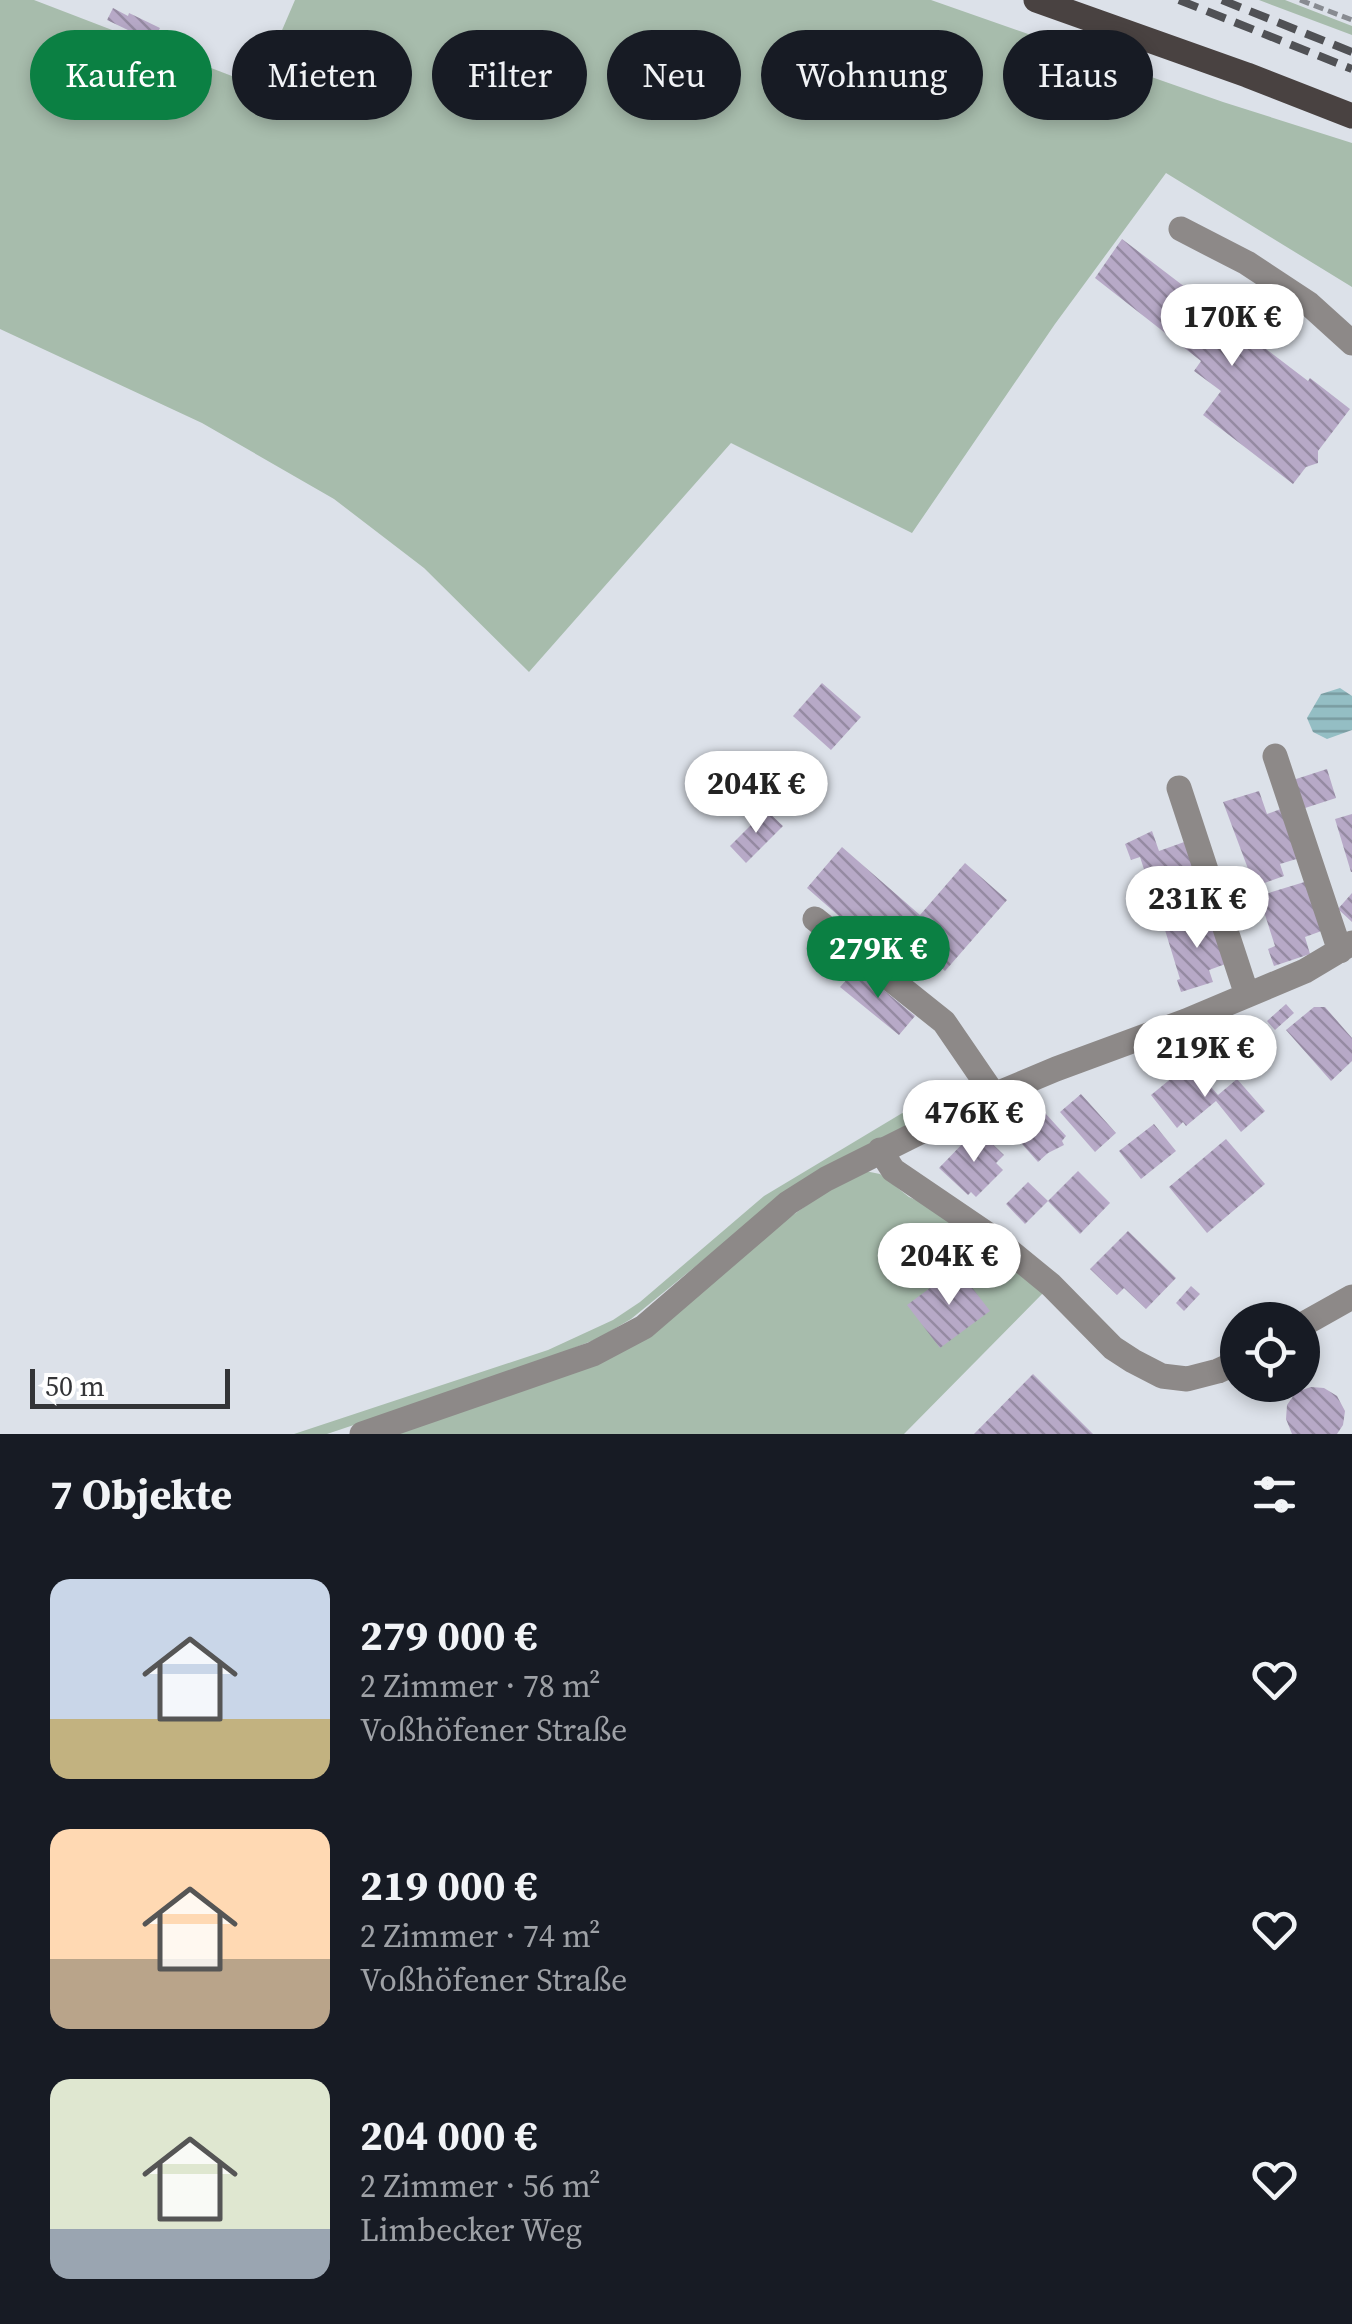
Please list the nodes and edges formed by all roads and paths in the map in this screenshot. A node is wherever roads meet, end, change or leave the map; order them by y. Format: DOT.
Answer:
graph roads {
  1 [pos="1036,0"];
  2 [pos="1300,0"];
  3 [pos="1352,20"];
  4 [pos="1352,116"];
  5 [pos="1180,229"];
  6 [pos="1352,343"];
  7 [pos="1276,756"];
  8 [pos="1178,788"];
  9 [pos="815,919"];
  10 [pos="1346,947"];
  11 [pos="1248,995"];
  12 [pos="994,1095"];
  13 [pos="880,1150"];
  14 [pos="1352,1297"];
  15 [pos="1320,1315"];
  16 [pos="1220,1371"];
  17 [pos="362,1434"];
  1 -- 4 [label="main road"];
  2 -- 3 [label="path"];
  5 -- 6 [label="street"];
  7 -- 10 [label="street"];
  8 -- 11 [label="street"];
  9 -- 12 [label="street"];
  10 -- 11 [label="street"];
  11 -- 12 [label="street"];
  12 -- 13 [label="street"];
  13 -- 16 [label="street"];
  13 -- 17 [label="street"];
  14 -- 15 [label="street"];
}
